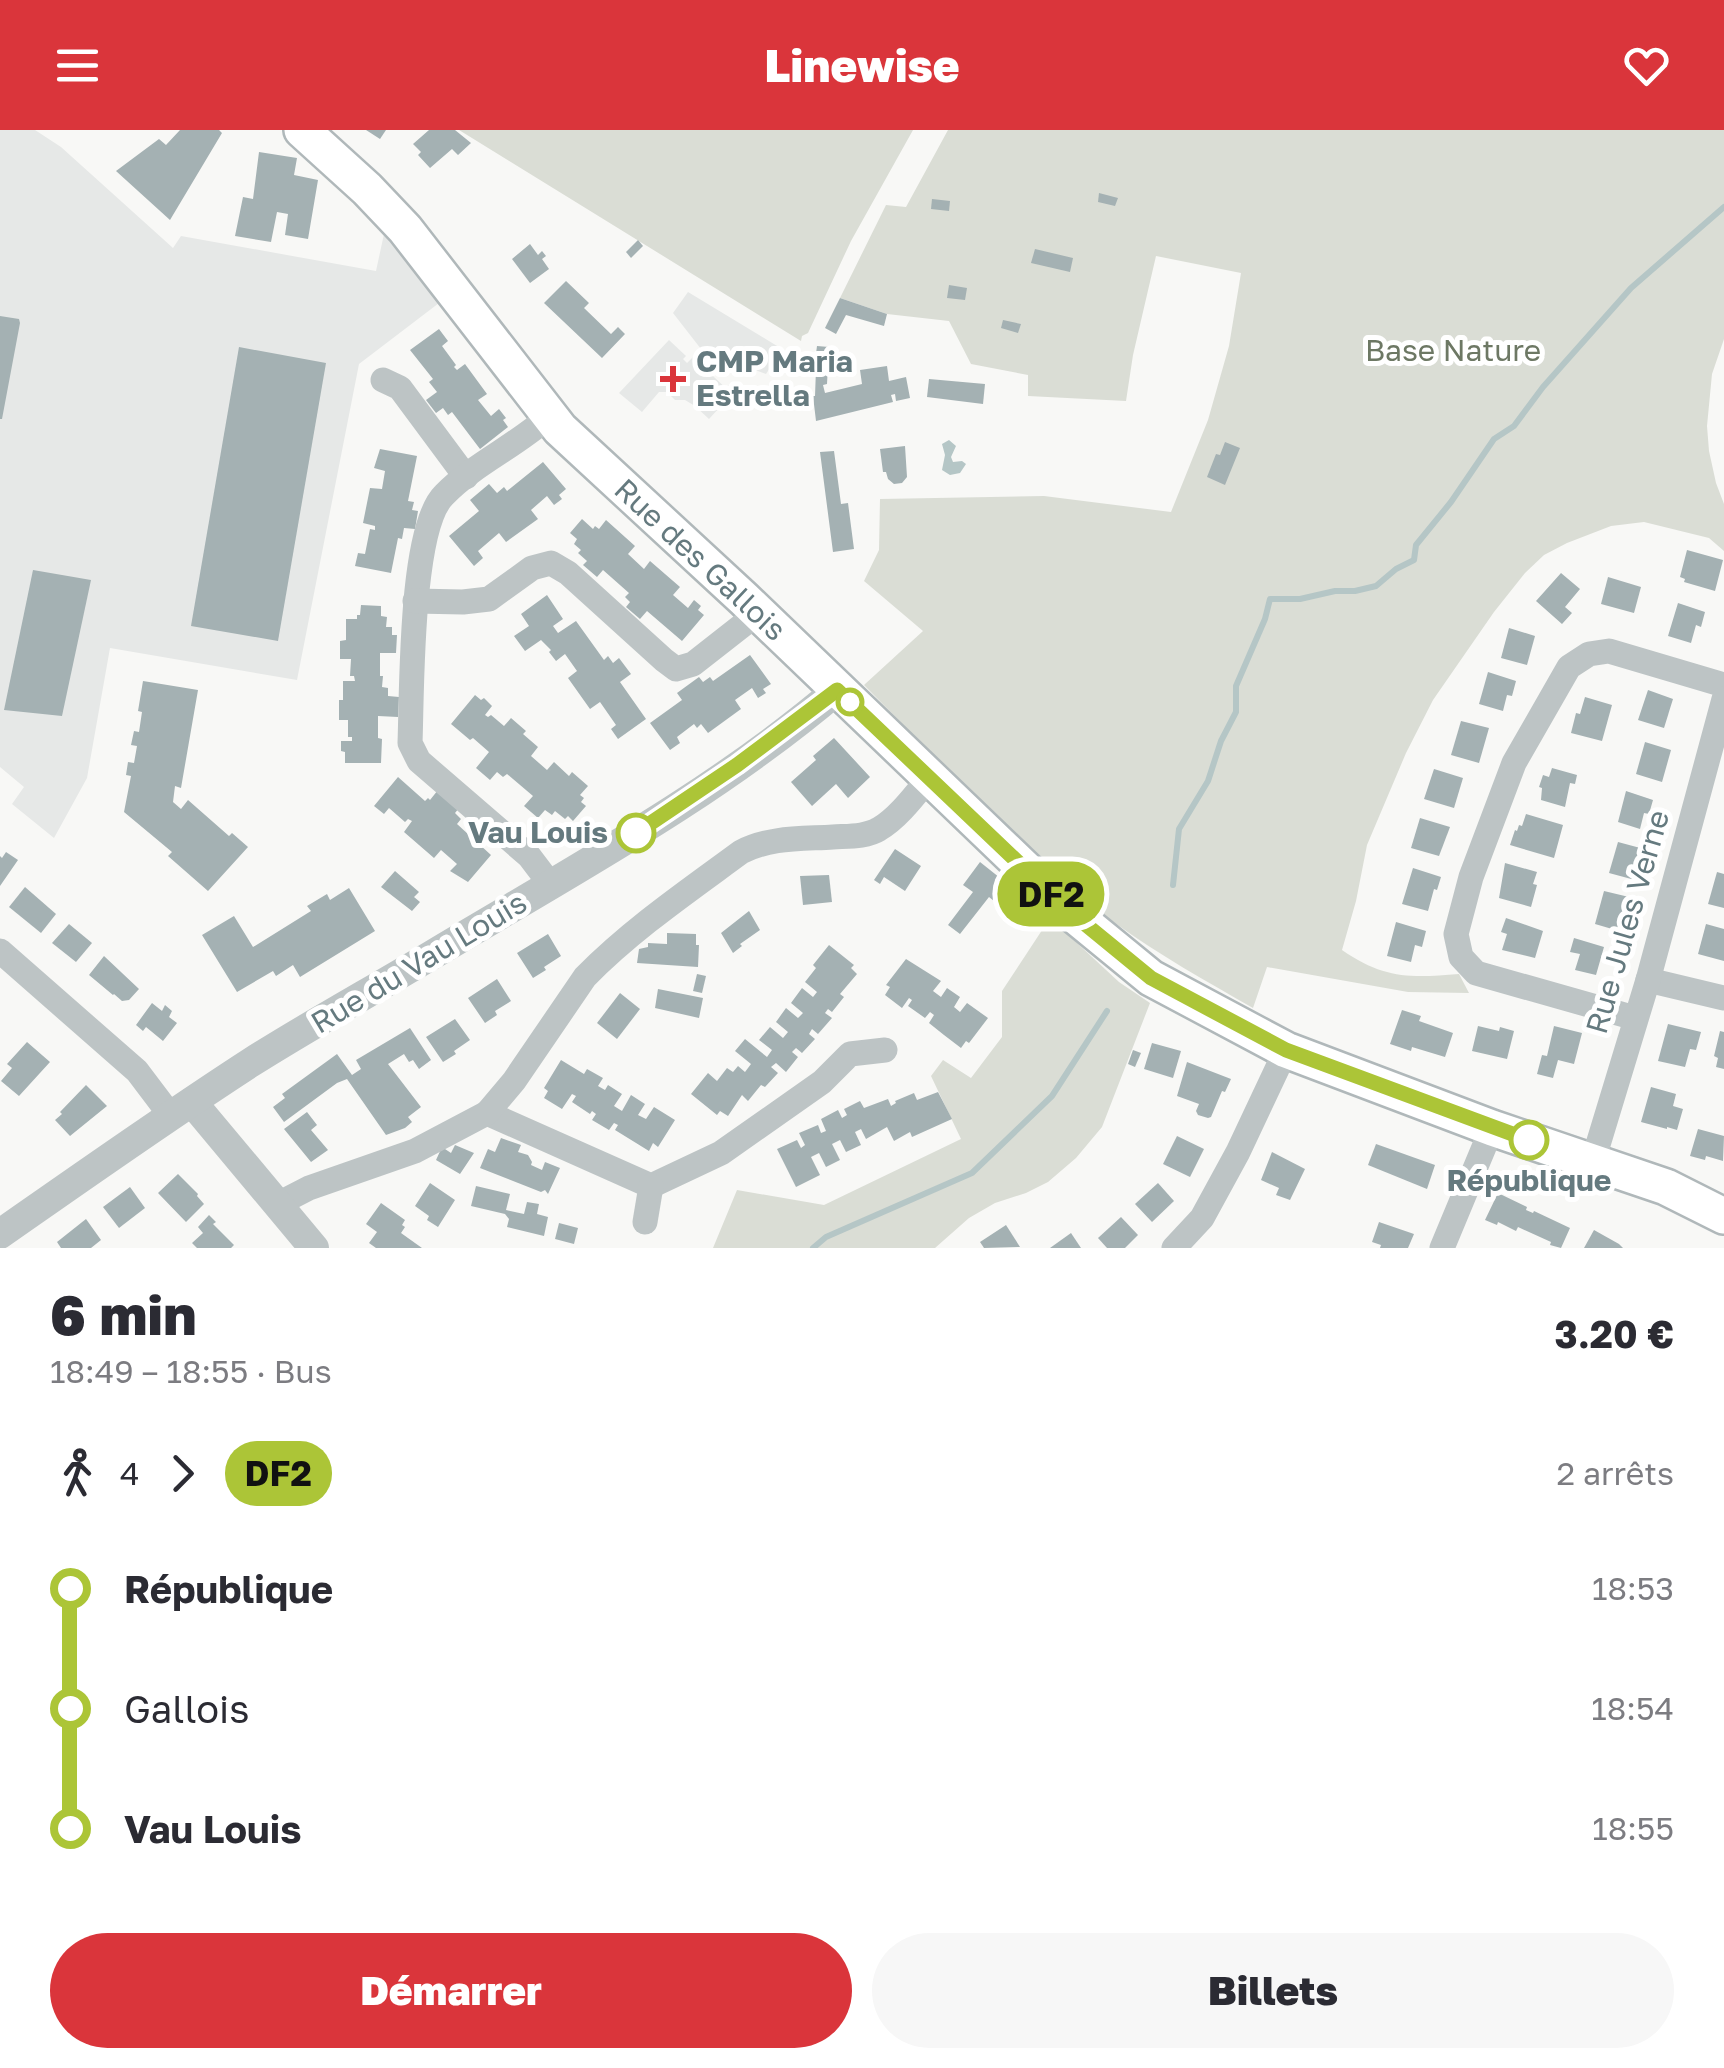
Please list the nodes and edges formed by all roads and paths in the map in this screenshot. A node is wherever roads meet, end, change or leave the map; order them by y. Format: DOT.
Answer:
graph roads {
  1 [pos="302,130"];
  2 [pos="382,380"];
  3 [pos="548,417"];
  4 [pos="466,476"];
  5 [pos="415,601"];
  6 [pos="758,614"];
  7 [pos="1724,685"];
  8 [pos="837,690"];
  9 [pos="1724,700"];
  10 [pos="929,778"];
  11 [pos="551,885"];
  12 [pos="0,951"];
  13 [pos="1648,980"];
  14 [pos="1724,998"];
  15 [pos="1635,1018"];
  16 [pos="885,1050"];
  17 [pos="1286,1050"];
  18 [pos="182,1109"];
  19 [pos="487,1113"];
  20 [pos="1492,1128"];
  21 [pos="1593,1161"];
  22 [pos="651,1186"];
  23 [pos="276,1205"];
  24 [pos="1724,1216"];
  25 [pos="644,1222"];
  26 [pos="0,1234"];
  27 [pos="314,1248"];
  28 [pos="1174,1248"];
  29 [pos="1443,1248"];
  1 -- 3 [label="main road, Rue des Gallois"];
  2 -- 4 [label="street"];
  3 -- 4 [label="street"];
  3 -- 6 [label="main road, Rue des Gallois"];
  4 -- 5 [label="street"];
  5 -- 6 [label="street"];
  5 -- 11 [label="street"];
  6 -- 8 [label="main road, Rue des Gallois"];
  7 -- 15 [label="street"];
  8 -- 10 [label="main road, Rue des Gallois"];
  8 -- 11 [label="street, Rue du Vau Louis"];
  9 -- 13 [label="street, Rue Jules Verne"];
  10 -- 17 [label="main road, Rue des Gallois"];
  10 -- 19 [label="street"];
  11 -- 18 [label="street, Rue du Vau Louis"];
  12 -- 18 [label="street"];
  13 -- 14 [label="street"];
  13 -- 15 [label="street, Rue Jules Verne"];
  15 -- 21 [label="street, Rue Jules Verne"];
  16 -- 22 [label="street"];
  17 -- 20 [label="main road, Rue des Gallois"];
  17 -- 28 [label="street"];
  18 -- 23 [label="street"];
  18 -- 26 [label="street, Rue du Vau Louis"];
  19 -- 22 [label="street"];
  19 -- 23 [label="street"];
  20 -- 21 [label="main road, Rue des Gallois"];
  20 -- 29 [label="street"];
  21 -- 24 [label="main road, Rue des Gallois"];
  22 -- 25 [label="street"];
  23 -- 27 [label="street"];
}
